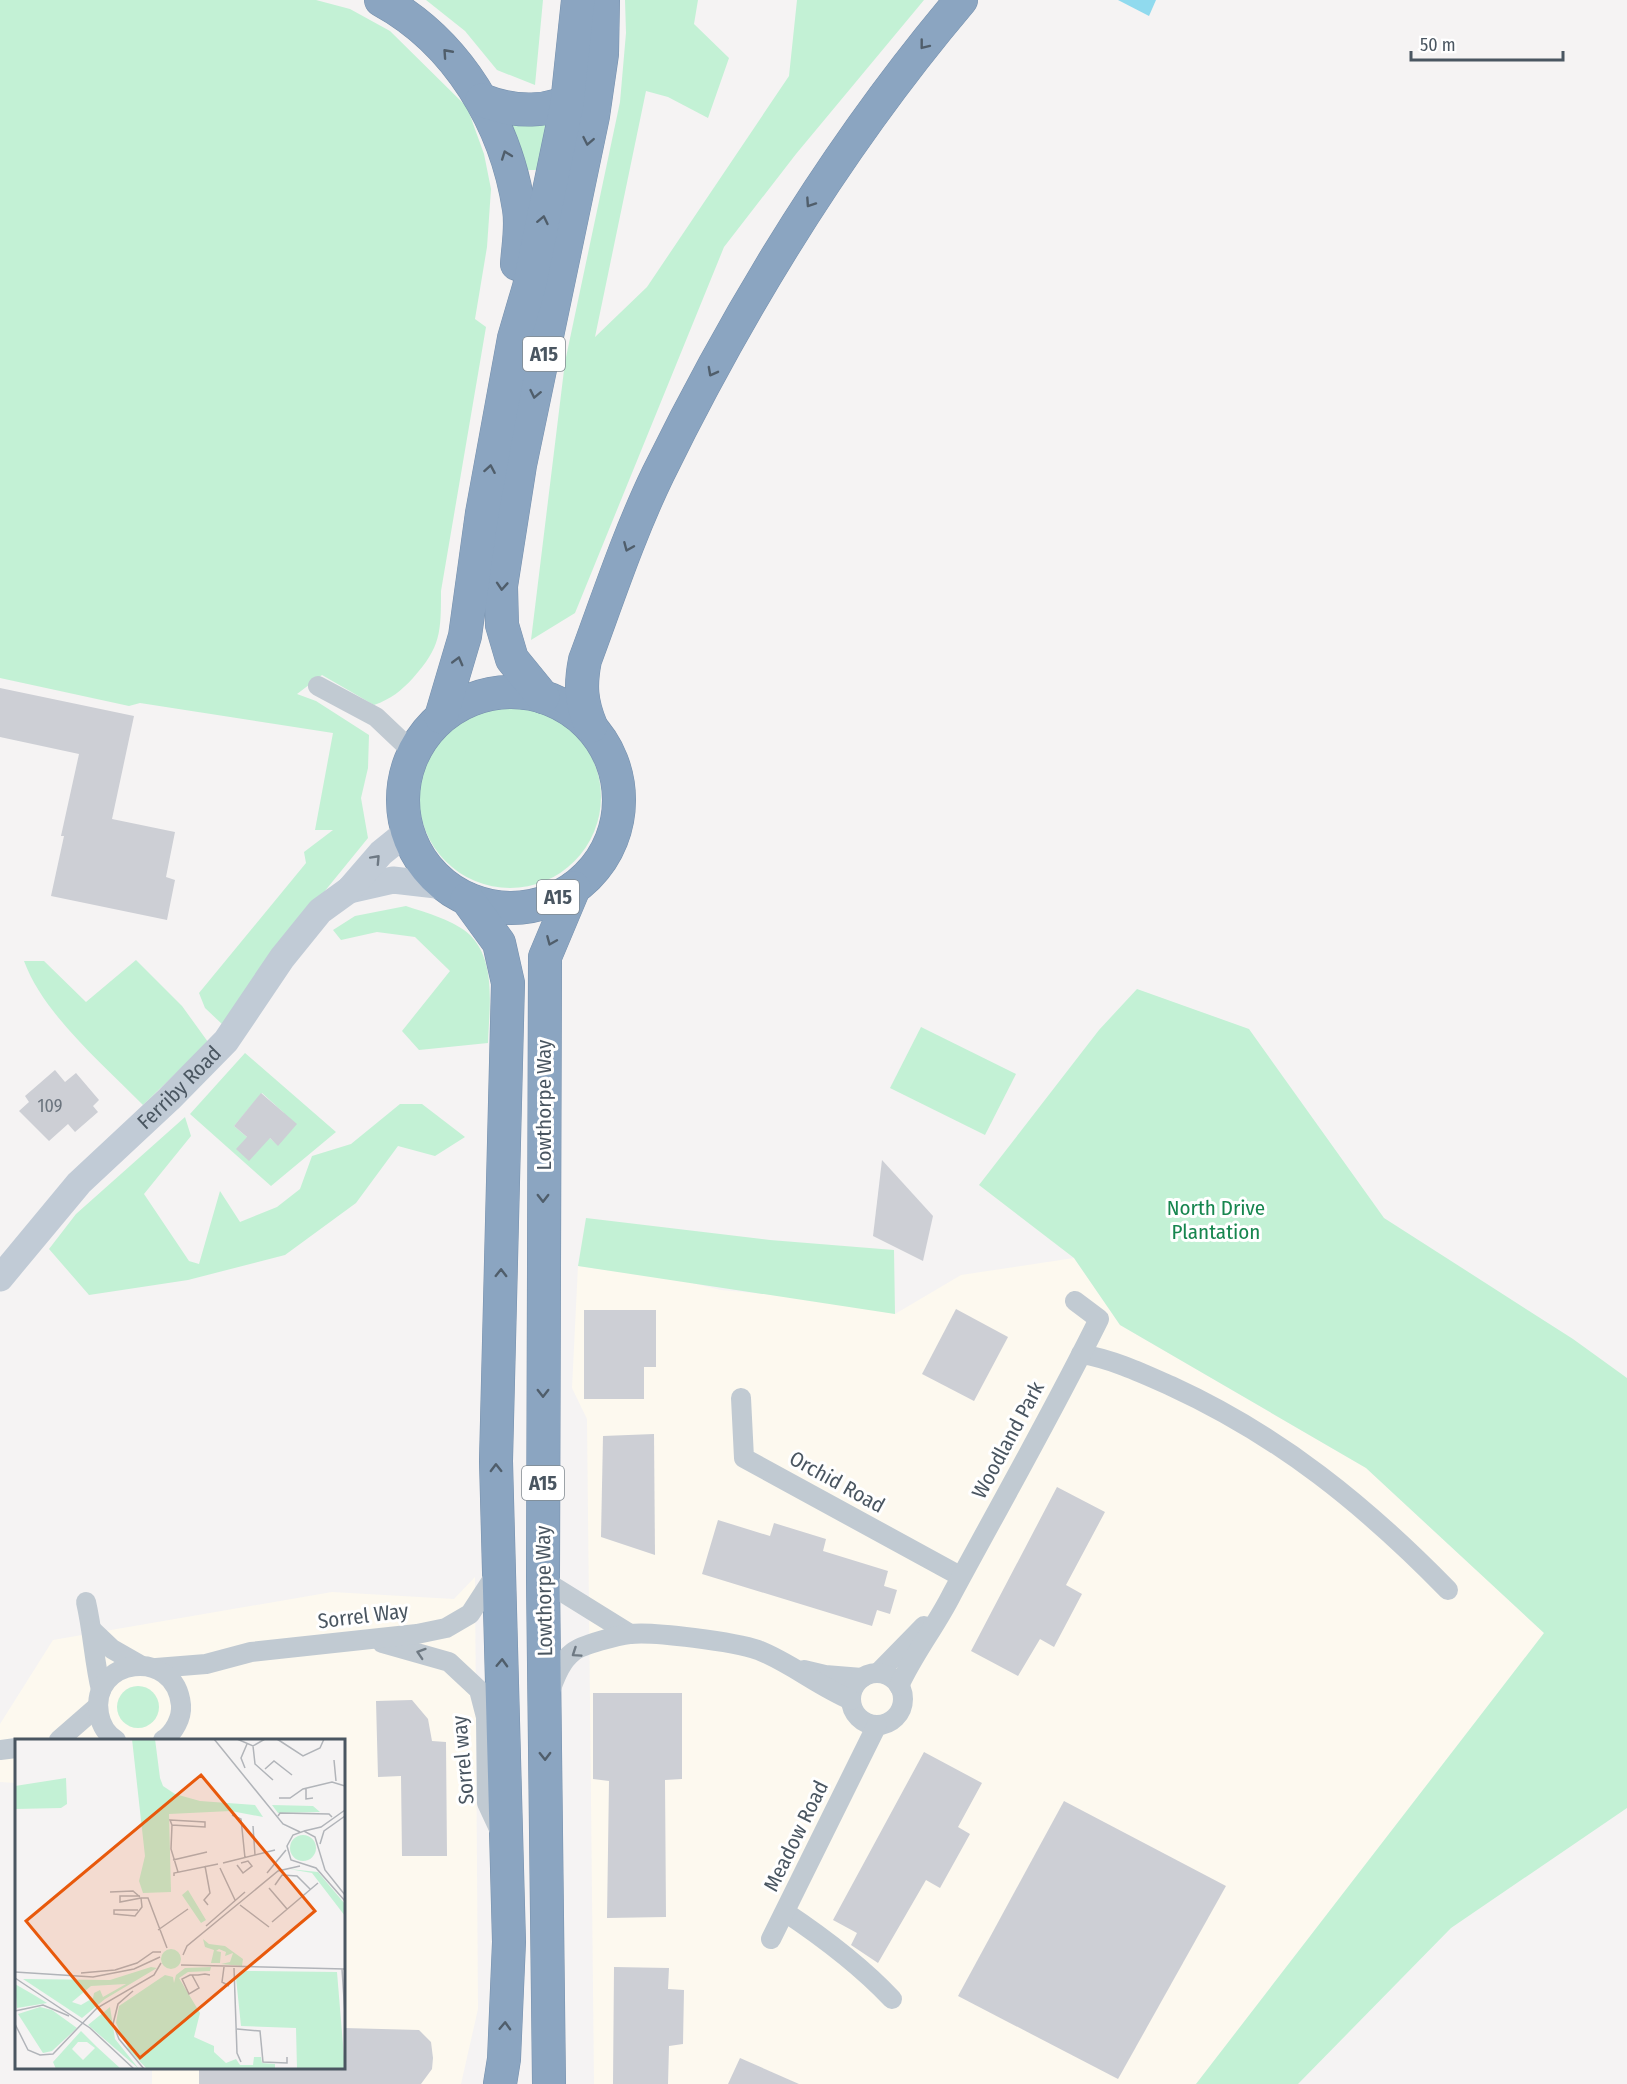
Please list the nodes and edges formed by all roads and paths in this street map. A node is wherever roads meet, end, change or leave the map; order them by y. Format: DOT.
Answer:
graph roads {
  1 [pos="381,0"];
  2 [pos="578,0"];
  3 [pos="602,0"];
  4 [pos="961,0"];
  5 [pos="483,100"];
  6 [pos="567,104"];
  7 [pos="514,338"];
  8 [pos="318,686"];
  9 [pos="543,697"];
  10 [pos="441,717"];
  11 [pos="591,726"];
  12 [pos="414,753"];
  13 [pos="407,832"];
  14 [pos="574,888"];
  15 [pos="349,890"];
  16 [pos="456,893"];
  17 [pos="0,1278"];
  18 [pos="1075,1301"];
  19 [pos="1081,1354"];
  20 [pos="741,1398"];
  21 [pos="499,1568"];
  22 [pos="960,1576"];
  23 [pos="543,1580"];
  24 [pos="1448,1590"];
  25 [pos="86,1602"];
  26 [pos="944,1608"];
  27 [pos="93,1631"];
  28 [pos="630,1634"];
  29 [pos="368,1640"];
  30 [pos="206,1664"];
  31 [pos="148,1667"];
  32 [pos="795,1668"];
  33 [pos="870,1675"];
  34 [pos="899,1686"];
  35 [pos="99,1698"];
  36 [pos="851,1700"];
  37 [pos="544,1705"];
  38 [pos="870,1723"];
  39 [pos="178,1724"];
  40 [pos="60,1739"];
  41 [pos="115,1739"];
  42 [pos="164,1739"];
  43 [pos="15,1748"];
  44 [pos="0,1750"];
  45 [pos="504,1841"];
  46 [pos="785,1912"];
  47 [pos="771,1939"];
  48 [pos="892,1999"];
  49 [pos="500,2084"];
  50 [pos="549,2084"];
  5 -- 1 [label="highway, one-way"];
  2 -- 6 [label="highway, A15"];
  3 -- 6 [label="highway, A15"];
  3 -- 9 [label="highway, A15, one-way"];
  4 -- 11 [label="highway, one-way"];
  5 -- 6 [label="highway"];
  7 -- 5 [label="highway, one-way"];
  7 -- 6 [label="highway, A15, one-way"];
  10 -- 7 [label="highway, A15, one-way"];
  8 -- 12 [label="street"];
  9 -- 10 [label="highway, A15"];
  9 -- 11 [label="highway, A15"];
  10 -- 12 [label="highway, A15"];
  11 -- 14 [label="highway, A15"];
  12 -- 13 [label="highway, A15"];
  15 -- 13 [label="street, Ferriby Road, one-way"];
  13 -- 16 [label="highway, A15"];
  14 -- 16 [label="highway, A15"];
  14 -- 23 [label="highway, Lowthorpe Way / A15, one-way"];
  15 -- 16 [label="street, Ferriby Road"];
  15 -- 17 [label="street, Ferriby Road"];
  21 -- 16 [label="highway, Lowthorpe Way / A15, one-way"];
  18 -- 19 [label="street, Woodland Park"];
  19 -- 22 [label="street, Woodland Park"];
  19 -- 24 [label="street"];
  20 -- 22 [label="street, Orchid Road"];
  21 -- 29 [label="street, Sorrel Way"];
  45 -- 21 [label="highway, Lowthorpe Way / A15, one-way"];
  22 -- 26 [label="street, Woodland Park"];
  23 -- 28 [label="street"];
  23 -- 37 [label="highway, Lowthorpe Way / A15"];
  25 -- 27 [label="street"];
  26 -- 33 [label="street, Woodland Park"];
  26 -- 34 [label="street, Woodland Park"];
  27 -- 31 [label="street"];
  27 -- 35 [label="street"];
  28 -- 32 [label="street"];
  28 -- 37 [label="street, one-way"];
  29 -- 30 [label="street, Sorrel Way"];
  45 -- 29 [label="street, Sorrel way, one-way"];
  30 -- 31 [label="street, Sorrel Way"];
  30 -- 39 [label="street"];
  31 -- 35 [label="street, Sorrel Way"];
  31 -- 39 [label="street"];
  32 -- 33 [label="street"];
  32 -- 36 [label="street"];
  33 -- 34 [label="street"];
  33 -- 36 [label="street"];
  34 -- 38 [label="street"];
  35 -- 40 [label="street, Sorrel Way"];
  35 -- 41 [label="street"];
  36 -- 38 [label="street"];
  37 -- 50 [label="highway, Lowthorpe Way / A15, one-way"];
  38 -- 46 [label="street, Meadow Road"];
  39 -- 42 [label="street"];
  43 -- 44 [label="street"];
  49 -- 45 [label="highway, Lowthorpe Way / A15, one-way"];
  46 -- 47 [label="street, Meadow Road"];
  46 -- 48 [label="street, Meadow Road"];
}
